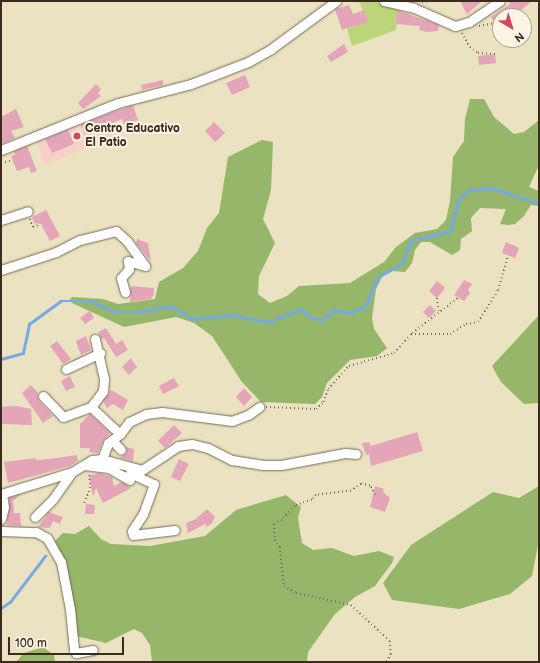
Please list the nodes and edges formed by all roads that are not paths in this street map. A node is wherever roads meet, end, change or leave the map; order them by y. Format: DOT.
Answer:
graph roads {
  1 [pos="336,1"];
  2 [pos="384,1"];
  3 [pos="500,1"];
  4 [pos="1,150"];
  5 [pos="28,211"];
  6 [pos="1,220"];
  7 [pos="1,270"];
  8 [pos="125,292"];
  9 [pos="95,339"];
  10 [pos="100,353"];
  11 [pos="66,369"];
  12 [pos="43,396"];
  13 [pos="92,407"];
  14 [pos="259,407"];
  15 [pos="116,437"];
  16 [pos="121,450"];
  17 [pos="356,454"];
  18 [pos="102,459"];
  19 [pos="88,465"];
  20 [pos="119,471"];
  21 [pos="72,472"];
  22 [pos="130,480"];
  23 [pos="1,494"];
  24 [pos="35,517"];
  25 [pos="1,519"];
  26 [pos="174,530"];
  27 [pos="1,532"];
  28 [pos="93,650"];
  1 -- 4 [label="street"];
  2 -- 3 [label="street"];
  5 -- 6 [label="street"];
  7 -- 8 [label="street"];
  9 -- 10 [label="street"];
  10 -- 11 [label="street"];
  10 -- 13 [label="street"];
  12 -- 13 [label="street"];
  13 -- 15 [label="street"];
  14 -- 15 [label="street"];
  15 -- 16 [label="street"];
  15 -- 18 [label="street"];
  17 -- 18 [label="street"];
  18 -- 19 [label="street"];
  19 -- 20 [label="street"];
  19 -- 21 [label="street"];
  20 -- 22 [label="street"];
  20 -- 26 [label="street"];
  21 -- 23 [label="street"];
  21 -- 24 [label="street"];
  23 -- 25 [label="street"];
  27 -- 28 [label="street"];
}
